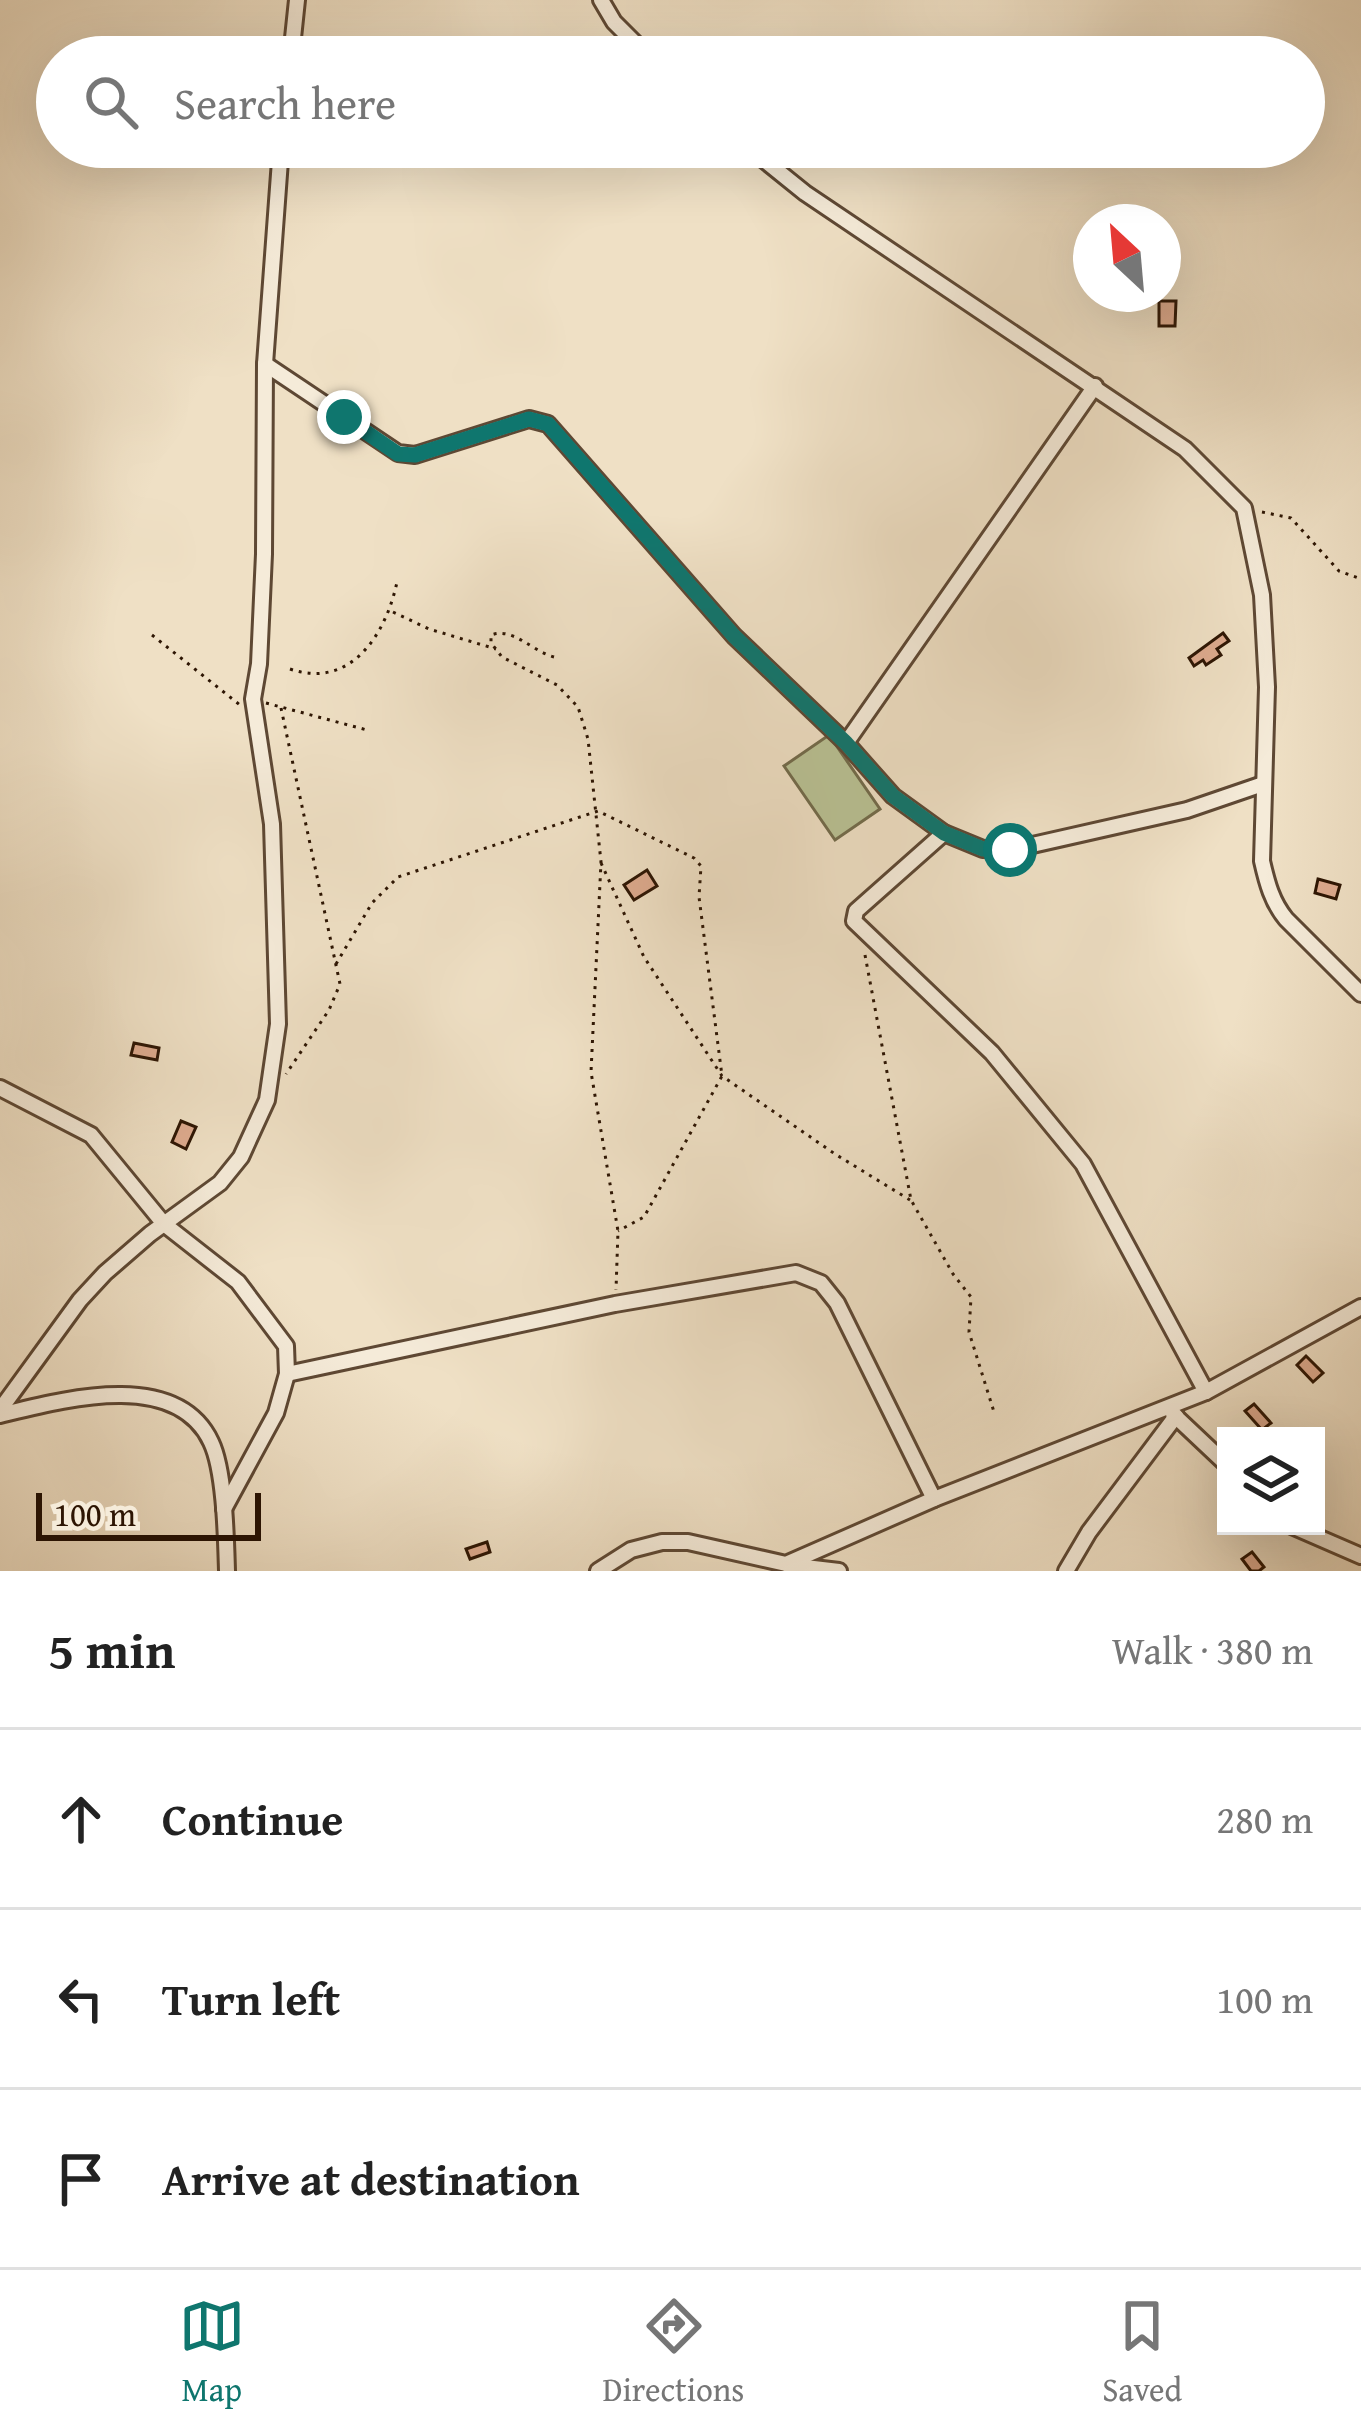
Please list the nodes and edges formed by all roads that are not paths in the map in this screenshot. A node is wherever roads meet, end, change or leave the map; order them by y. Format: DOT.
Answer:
graph roads {
  1 [pos="297,0"];
  2 [pos="601,0"];
  3 [pos="293,36"];
  4 [pos="628,36"];
  5 [pos="279,168"];
  6 [pos="774,168"];
  7 [pos="265,364"];
  8 [pos="1095,386"];
  9 [pos="846,743"];
  10 [pos="1263,784"];
  11 [pos="944,833"];
  12 [pos="1361,994"];
  13 [pos="0,1088"];
  14 [pos="164,1224"];
  15 [pos="1361,1306"];
  16 [pos="287,1373"];
  17 [pos="1205,1392"];
  18 [pos="0,1412"];
  19 [pos="1171,1413"];
  20 [pos="1217,1456"];
  21 [pos="934,1499"];
  22 [pos="224,1509"];
  23 [pos="1313,1535"];
  24 [pos="1361,1556"];
  25 [pos="783,1568"];
  26 [pos="227,1571"];
  27 [pos="598,1571"];
  28 [pos="839,1571"];
  29 [pos="1066,1571"];
  1 -- 3 [label="street"];
  2 -- 4 [label="street"];
  5 -- 7 [label="street"];
  6 -- 8 [label="street"];
  7 -- 9 [label="street"];
  7 -- 14 [label="street"];
  8 -- 9 [label="street"];
  8 -- 10 [label="street"];
  9 -- 11 [label="street"];
  10 -- 11 [label="street"];
  10 -- 12 [label="street"];
  11 -- 17 [label="street"];
  13 -- 14 [label="street"];
  14 -- 16 [label="street"];
  14 -- 18 [label="street"];
  15 -- 17 [label="street"];
  16 -- 21 [label="street"];
  16 -- 22 [label="street"];
  17 -- 19 [label="street"];
  18 -- 22 [label="street"];
  19 -- 20 [label="street"];
  19 -- 21 [label="street"];
  19 -- 29 [label="street"];
  21 -- 25 [label="street"];
  22 -- 26 [label="street"];
  23 -- 24 [label="street"];
  25 -- 27 [label="street"];
  25 -- 28 [label="street"];
}
